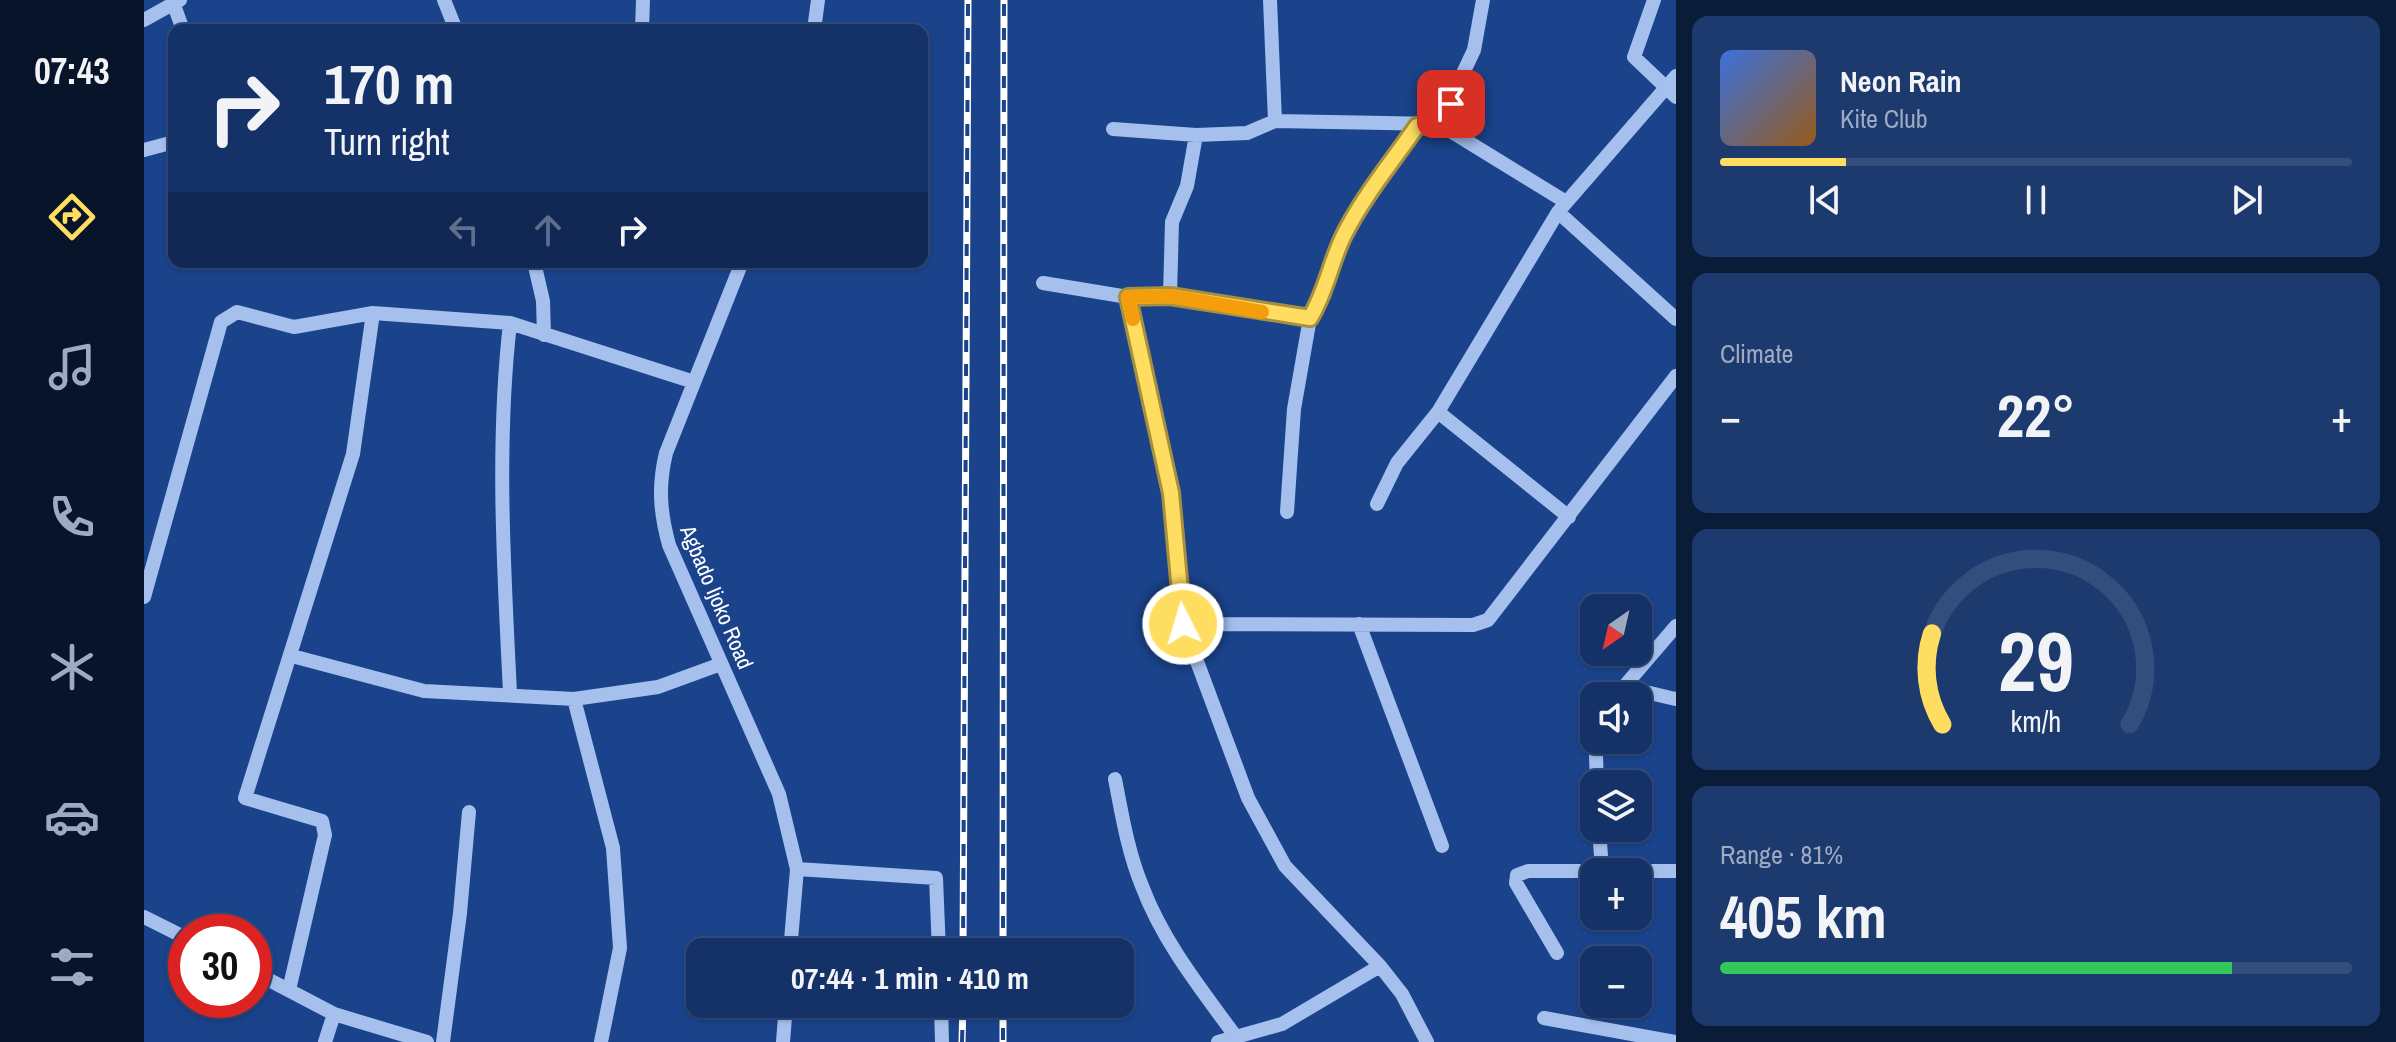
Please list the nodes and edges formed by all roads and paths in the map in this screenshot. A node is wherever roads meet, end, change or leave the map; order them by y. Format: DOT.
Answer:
graph roads {
  1 [pos="444,0"];
  2 [pos="643,0"];
  3 [pos="818,0"];
  4 [pos="1270,0"];
  5 [pos="1483,0"];
  6 [pos="1654,0"];
  7 [pos="177,2"];
  8 [pos="144,20"];
  9 [pos="182,24"];
  10 [pos="454,24"];
  11 [pos="642,24"];
  12 [pos="815,24"];
  13 [pos="1672,87"];
  14 [pos="1275,121"];
  15 [pos="1439,124"];
  16 [pos="1417,126"];
  17 [pos="1113,129"];
  18 [pos="1196,135"];
  19 [pos="168,144"];
  20 [pos="144,150"];
  21 [pos="1562,207"];
  22 [pos="535,268"];
  23 [pos="740,268"];
  24 [pos="1043,283"];
  25 [pos="1170,296"];
  26 [pos="1128,297"];
  27 [pos="373,313"];
  28 [pos="1310,318"];
  29 [pos="1676,319"];
  30 [pos="510,323"];
  31 [pos="544,335"];
  32 [pos="1676,376"];
  33 [pos="694,382"];
  34 [pos="1438,412"];
  35 [pos="1377,504"];
  36 [pos="1287,512"];
  37 [pos="1569,517"];
  38 [pos="144,597"];
  39 [pos="1183,624"];
  40 [pos="1359,624"];
  41 [pos="1676,626"];
  42 [pos="292,656"];
  43 [pos="721,664"];
  44 [pos="1628,682"];
  45 [pos="510,693"];
  46 [pos="1652,695"];
  47 [pos="574,699"];
  48 [pos="1676,699"];
  49 [pos="1115,779"];
  50 [pos="469,812"];
  51 [pos="1442,846"];
  52 [pos="797,869"];
  53 [pos="1580,870"];
  54 [pos="1652,871"];
  55 [pos="1676,871"];
  56 [pos="144,917"];
  57 [pos="168,929"];
  58 [pos="791,938"];
  59 [pos="938,938"];
  60 [pos="1557,953"];
  61 [pos="1380,966"];
  62 [pos="272,981"];
  63 [pos="289,990"];
  64 [pos="334,1014"];
  65 [pos="785,1018"];
  66 [pos="941,1018"];
  67 [pos="1544,1018"];
  68 [pos="1236,1037"];
  69 [pos="325,1042"];
  70 [pos="427,1042"];
  71 [pos="443,1042"];
  72 [pos="601,1042"];
  73 [pos="783,1042"];
  74 [pos="942,1042"];
  75 [pos="1218,1042"];
  76 [pos="1427,1042"];
  77 [pos="1675,1042"];
  1 -- 10 [label="street"];
  2 -- 11 [label="street"];
  3 -- 12 [label="street"];
  4 -- 14 [label="street"];
  5 -- 15 [label="street"];
  6 -- 13 [label="street"];
  7 -- 8 [label="street"];
  7 -- 9 [label="street"];
  13 -- 21 [label="street"];
  14 -- 16 [label="street"];
  14 -- 18 [label="street"];
  15 -- 16 [label="street"];
  15 -- 21 [label="street"];
  16 -- 28 [label="street"];
  17 -- 18 [label="street"];
  18 -- 25 [label="street"];
  19 -- 20 [label="street"];
  21 -- 29 [label="street"];
  21 -- 34 [label="street"];
  22 -- 31 [label="street"];
  23 -- 33 [label="street, Agbado Ijoko Road"];
  24 -- 26 [label="street"];
  25 -- 26 [label="street"];
  25 -- 28 [label="street"];
  26 -- 39 [label="street"];
  27 -- 30 [label="street"];
  27 -- 38 [label="street"];
  27 -- 42 [label="street"];
  28 -- 36 [label="street"];
  30 -- 31 [label="street"];
  30 -- 45 [label="street"];
  31 -- 33 [label="street"];
  32 -- 37 [label="street"];
  33 -- 43 [label="street, Agbado Ijoko Road"];
  34 -- 35 [label="street"];
  34 -- 37 [label="street"];
  37 -- 40 [label="street"];
  39 -- 40 [label="street"];
  39 -- 61 [label="street"];
  40 -- 51 [label="street"];
  41 -- 44 [label="street"];
  42 -- 45 [label="street"];
  42 -- 63 [label="street"];
  43 -- 47 [label="street"];
  43 -- 52 [label="street, Agbado Ijoko Road"];
  45 -- 47 [label="street"];
  46 -- 48 [label="street"];
  47 -- 72 [label="street"];
  49 -- 68 [label="street"];
  50 -- 71 [label="street"];
  52 -- 58 [label="street, Agbado Ijoko Road"];
  52 -- 59 [label="street"];
  53 -- 60 [label="street"];
  54 -- 55 [label="street"];
  56 -- 57 [label="street"];
  61 -- 68 [label="street"];
  61 -- 76 [label="street"];
  62 -- 63 [label="street"];
  63 -- 64 [label="street"];
  64 -- 69 [label="street"];
  64 -- 70 [label="street"];
  65 -- 73 [label="street"];
  66 -- 74 [label="street"];
  67 -- 77 [label="street"];
  68 -- 75 [label="street"];
}
